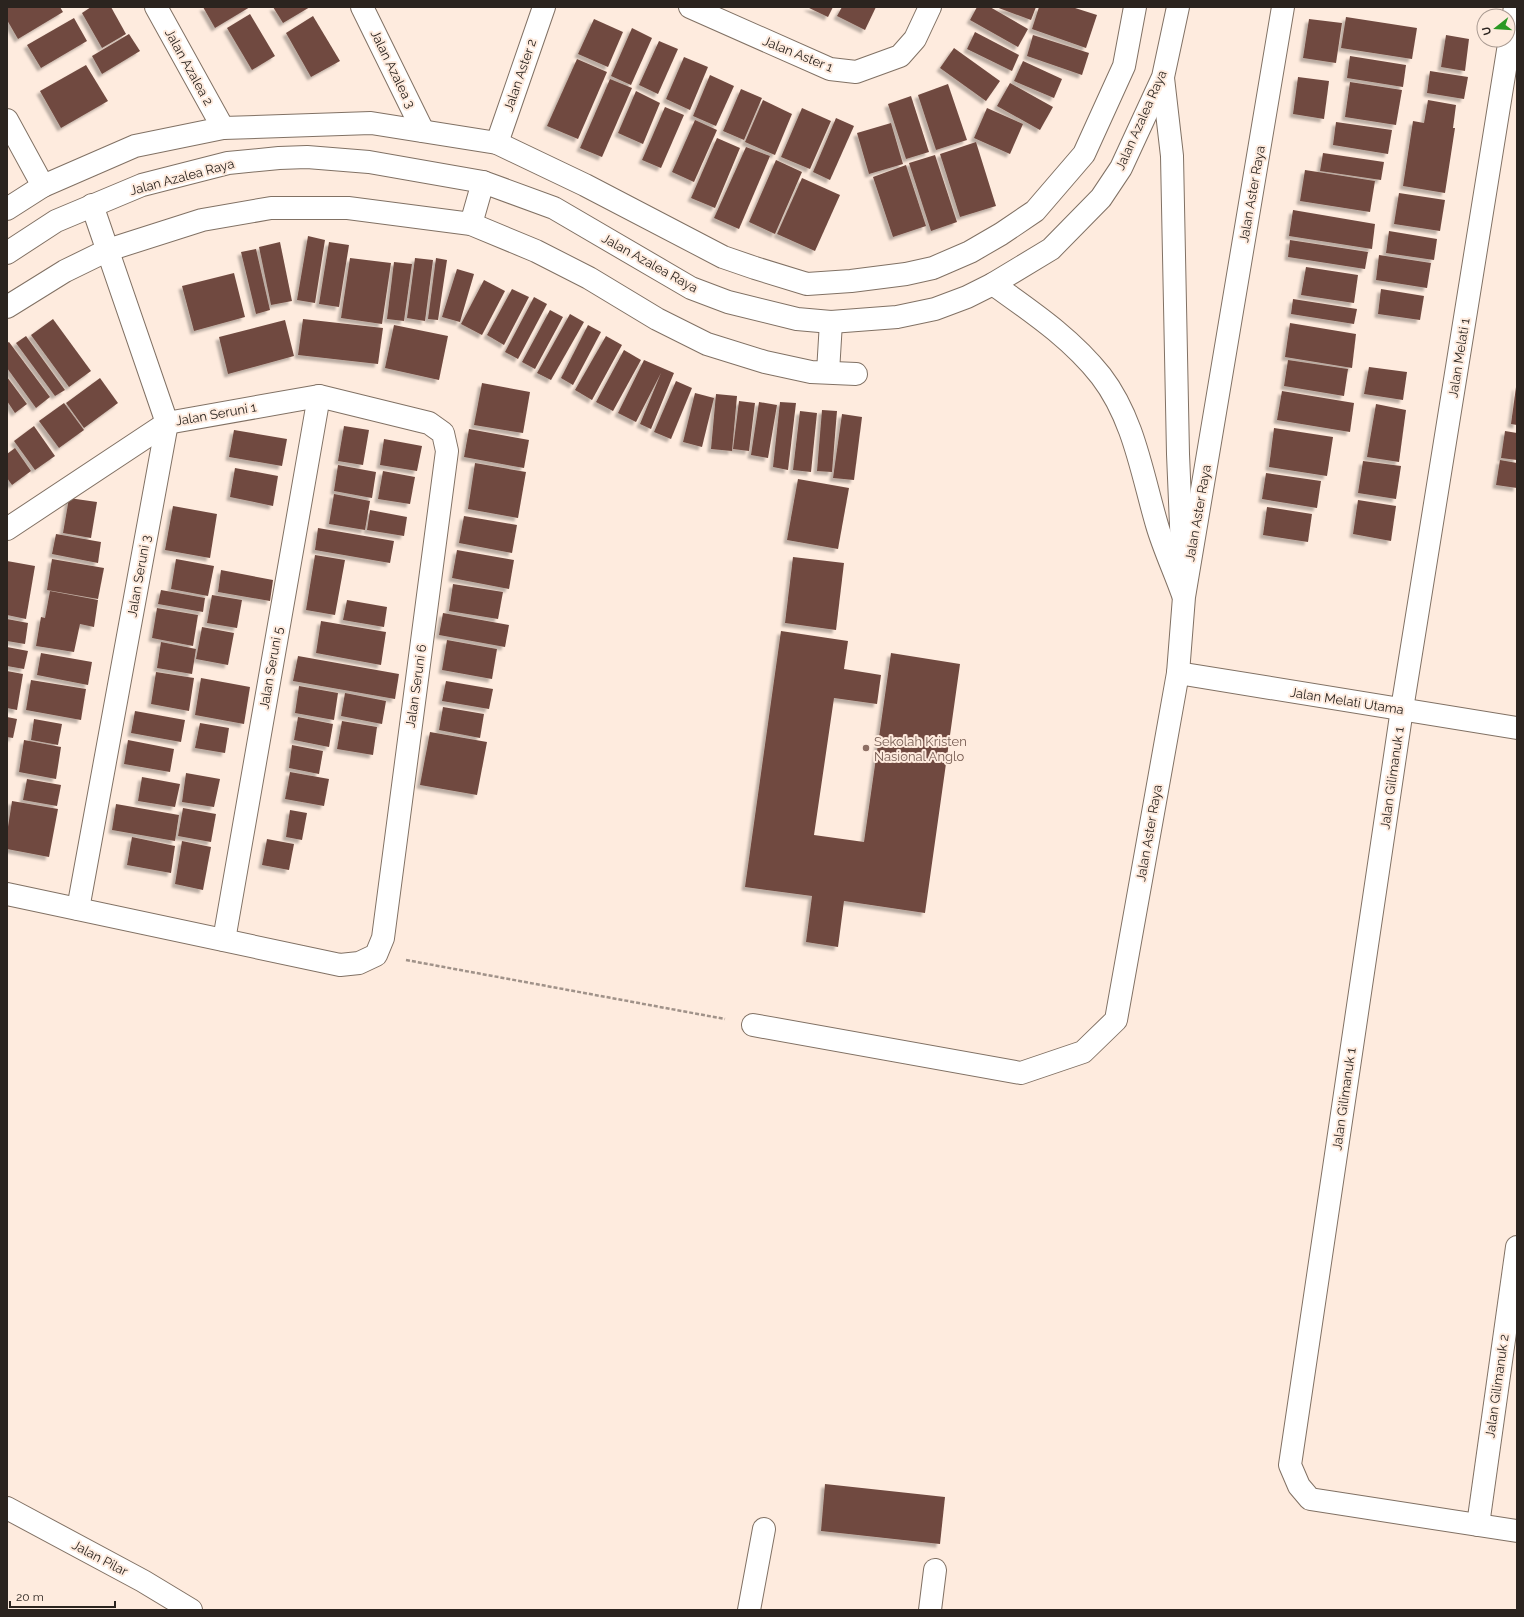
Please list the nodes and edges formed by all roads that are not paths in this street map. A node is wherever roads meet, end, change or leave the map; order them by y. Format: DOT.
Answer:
graph roads {
  1 [pos="156,7"];
  2 [pos="362,7"];
  3 [pos="544,7"];
  4 [pos="690,7"];
  5 [pos="930,7"];
  6 [pos="1135,7"];
  7 [pos="1178,7"];
  8 [pos="1283,7"];
  9 [pos="1516,7"];
  10 [pos="1163,77"];
  11 [pos="7,120"];
  12 [pos="223,128"];
  13 [pos="424,131"];
  14 [pos="497,143"];
  15 [pos="484,182"];
  16 [pos="43,186"];
  17 [pos="92,205"];
  18 [pos="7,209"];
  19 [pos="471,224"];
  20 [pos="108,250"];
  21 [pos="7,253"];
  22 [pos="993,284"];
  23 [pos="7,306"];
  24 [pos="831,322"];
  25 [pos="828,372"];
  26 [pos="856,374"];
  27 [pos="319,396"];
  28 [pos="167,423"];
  29 [pos="429,423"];
  30 [pos="7,529"];
  31 [pos="1184,597"];
  32 [pos="1178,673"];
  33 [pos="1402,709"];
  34 [pos="1517,728"];
  35 [pos="7,894"];
  36 [pos="78,909"];
  37 [pos="224,940"];
  38 [pos="752,1024"];
  39 [pos="1517,1247"];
  40 [pos="7,1508"];
  41 [pos="1478,1525"];
  42 [pos="764,1530"];
  43 [pos="1517,1531"];
  44 [pos="935,1570"];
  45 [pos="192,1610"];
  46 [pos="749,1610"];
  47 [pos="930,1610"];
  1 -- 12 [label="street, Jalan Azalea 2"];
  2 -- 13 [label="street, Jalan Azalea 3"];
  3 -- 14 [label="street, Jalan Aster 2"];
  4 -- 5 [label="street, Jalan Aster 1"];
  6 -- 14 [label="street"];
  7 -- 10 [label="street, Jalan Azalea Raya"];
  8 -- 31 [label="street, Jalan Aster Raya"];
  9 -- 33 [label="street, Jalan Melati 1"];
  10 -- 22 [label="street, Jalan Azalea Raya"];
  10 -- 31 [label="street"];
  11 -- 16 [label="street"];
  12 -- 13 [label="street"];
  12 -- 16 [label="street"];
  13 -- 14 [label="street"];
  15 -- 17 [label="street, Jalan Azalea Raya"];
  15 -- 19 [label="street"];
  15 -- 24 [label="street, Jalan Azalea Raya"];
  16 -- 18 [label="street"];
  17 -- 20 [label="street, Jalan Seruni 3"];
  17 -- 21 [label="street, Jalan Azalea Raya"];
  19 -- 20 [label="street"];
  19 -- 25 [label="street"];
  20 -- 23 [label="street"];
  20 -- 28 [label="street, Jalan Seruni 3"];
  22 -- 24 [label="street, Jalan Azalea Raya"];
  22 -- 31 [label="street"];
  24 -- 25 [label="street"];
  25 -- 26 [label="street"];
  27 -- 28 [label="street, Jalan Seruni 1"];
  27 -- 29 [label="street, Jalan Seruni 1"];
  27 -- 37 [label="street, Jalan Seruni 5"];
  28 -- 30 [label="street, Jalan Seruni 1"];
  28 -- 36 [label="street, Jalan Seruni 3"];
  29 -- 37 [label="street, Jalan Seruni 6"];
  31 -- 32 [label="street, Jalan Aster Raya"];
  32 -- 33 [label="street, Jalan Melati Utama"];
  32 -- 38 [label="street, Jalan Aster Raya"];
  33 -- 34 [label="street, Jalan Melati Utama"];
  33 -- 41 [label="street, Jalan Gilimanuk 1"];
  35 -- 36 [label="street"];
  36 -- 37 [label="street"];
  39 -- 41 [label="street, Jalan Gilimanuk 2"];
  40 -- 45 [label="street, Jalan Pilar"];
  41 -- 43 [label="street"];
  42 -- 46 [label="street"];
  44 -- 47 [label="street"];
}
